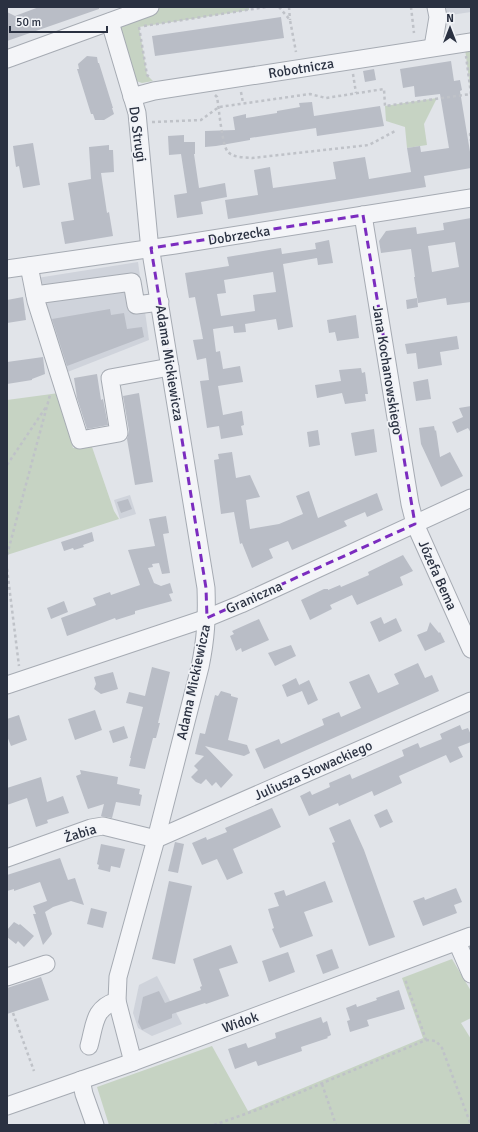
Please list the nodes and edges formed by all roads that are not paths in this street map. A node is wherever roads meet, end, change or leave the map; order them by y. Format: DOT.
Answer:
graph roads {
  1 [pos="150,7"];
  2 [pos="436,7"];
  3 [pos="110,22"];
  4 [pos="468,46"];
  5 [pos="433,47"];
  6 [pos="7,59"];
  7 [pos="132,97"];
  8 [pos="471,198"];
  9 [pos="363,216"];
  10 [pos="151,248"];
  11 [pos="29,266"];
  12 [pos="7,269"];
  13 [pos="35,295"];
  14 [pos="160,302"];
  15 [pos="170,367"];
  16 [pos="471,498"];
  17 [pos="415,524"];
  18 [pos="207,618"];
  19 [pos="471,649"];
  20 [pos="14,683"];
  21 [pos="471,701"];
  22 [pos="156,839"];
  23 [pos="7,858"];
  24 [pos="464,939"];
  25 [pos="46,964"];
  26 [pos="471,974"];
  27 [pos="7,977"];
  28 [pos="117,1001"];
  29 [pos="89,1046"];
  30 [pos="133,1062"];
  31 [pos="82,1080"];
  32 [pos="7,1106"];
  33 [pos="95,1125"];
  1 -- 3 [label="street"];
  2 -- 5 [label="street"];
  3 -- 6 [label="street"];
  3 -- 7 [label="street, Do Strugi"];
  4 -- 5 [label="street, Robotnicza"];
  5 -- 7 [label="street, Robotnicza"];
  7 -- 10 [label="street, Do Strugi"];
  8 -- 9 [label="street, Dobrzecka"];
  9 -- 10 [label="street, Dobrzecka"];
  9 -- 17 [label="street, Jana Kochanowskiego"];
  10 -- 11 [label="street, Dobrzecka"];
  10 -- 14 [label="street, Adama Mickiewicza"];
  11 -- 12 [label="street, Dobrzecka"];
  11 -- 13 [label="street"];
  13 -- 14 [label="street"];
  13 -- 15 [label="street"];
  14 -- 15 [label="street, Adama Mickiewicza"];
  15 -- 18 [label="street, Adama Mickiewicza"];
  16 -- 17 [label="street, Graniczna"];
  17 -- 18 [label="street, Graniczna"];
  17 -- 19 [label="street, Józefa Bema"];
  18 -- 20 [label="street, Graniczna"];
  18 -- 22 [label="street, Adama Mickiewicza"];
  21 -- 22 [label="street, Juliusza Słowackiego"];
  22 -- 23 [label="street, Żabia"];
  22 -- 28 [label="street, Adama Mickiewicza"];
  24 -- 26 [label="street"];
  24 -- 30 [label="street, Widok"];
  25 -- 27 [label="street"];
  28 -- 29 [label="street"];
  28 -- 30 [label="street, Adama Mickiewicza"];
  30 -- 31 [label="street, Widok"];
  31 -- 32 [label="street, Widok"];
  31 -- 33 [label="street"];
}
